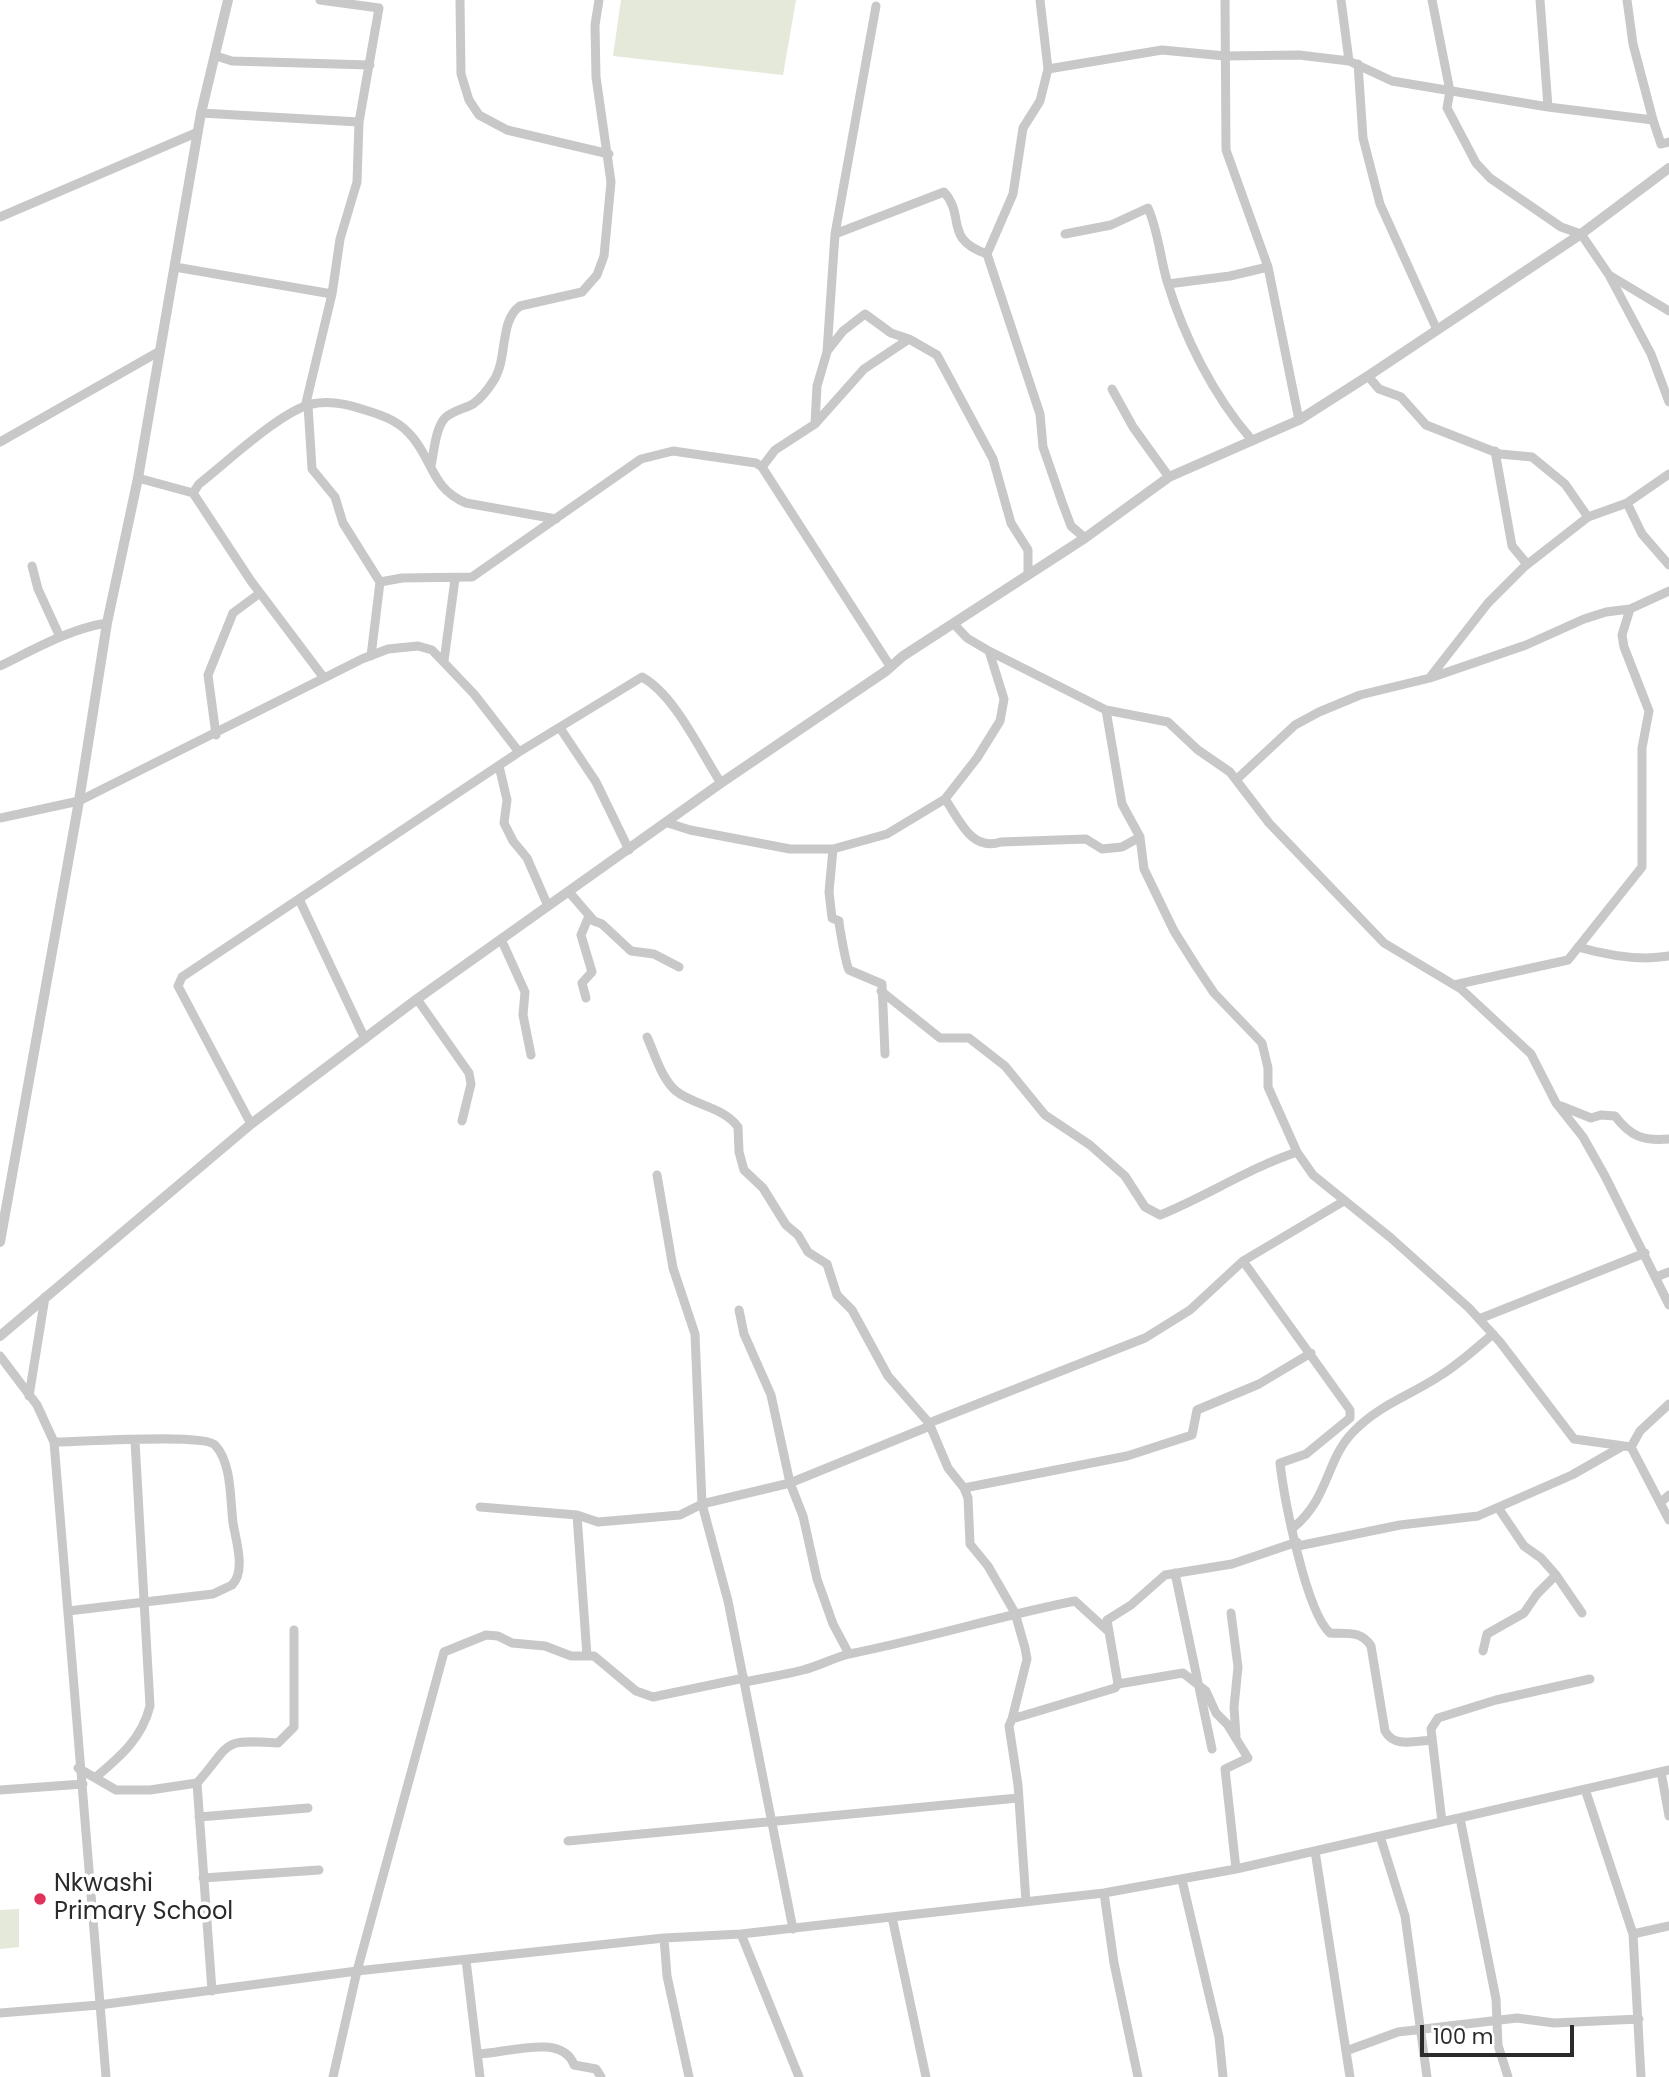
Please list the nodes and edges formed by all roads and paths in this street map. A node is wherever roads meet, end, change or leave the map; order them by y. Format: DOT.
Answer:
graph roads {
  1 [pos="228,0"];
  2 [pos="320,0"];
  3 [pos="460,0"];
  4 [pos="598,0"];
  5 [pos="1040,0"];
  6 [pos="1225,0"];
  7 [pos="1341,0"];
  8 [pos="1432,0"];
  9 [pos="1540,0"];
  10 [pos="1627,0"];
  11 [pos="380,4"];
  12 [pos="876,6"];
  13 [pos="216,56"];
  14 [pos="1226,56"];
  15 [pos="1353,63"];
  16 [pos="370,65"];
  17 [pos="1048,69"];
  18 [pos="1450,91"];
  19 [pos="1548,107"];
  20 [pos="201,114"];
  21 [pos="1653,120"];
  22 [pos="359,122"];
  23 [pos="198,132"];
  24 [pos="1669,142"];
  25 [pos="609,154"];
  26 [pos="1669,167"];
  27 [pos="0,217"];
  28 [pos="835,234"];
  29 [pos="1065,234"];
  30 [pos="1581,234"];
  31 [pos="987,254"];
  32 [pos="175,267"];
  33 [pos="1268,267"];
  34 [pos="1609,275"];
  35 [pos="1168,284"];
  36 [pos="332,294"];
  37 [pos="1669,311"];
  38 [pos="1437,330"];
  39 [pos="909,339"];
  40 [pos="160,351"];
  41 [pos="827,352"];
  42 [pos="1367,376"];
  43 [pos="1112,389"];
  44 [pos="1669,402"];
  45 [pos="307,406"];
  46 [pos="1299,420"];
  47 [pos="815,424"];
  48 [pos="1251,439"];
  49 [pos="0,442"];
  50 [pos="1495,451"];
  51 [pos="431,466"];
  52 [pos="762,467"];
  53 [pos="1669,474"];
  54 [pos="1169,477"];
  55 [pos="138,478"];
  56 [pos="193,493"];
  57 [pos="1626,503"];
  58 [pos="1588,517"];
  59 [pos="556,519"];
  60 [pos="1086,538"];
  61 [pos="1527,564"];
  62 [pos="32,565"];
  63 [pos="1669,565"];
  64 [pos="1028,573"];
  65 [pos="455,579"];
  66 [pos="380,582"];
  67 [pos="1669,591"];
  68 [pos="260,593"];
  69 [pos="1630,610"];
  70 [pos="107,623"];
  71 [pos="954,624"];
  72 [pos="60,637"];
  73 [pos="989,651"];
  74 [pos="371,656"];
  75 [pos="444,661"];
  76 [pos="0,666"];
  77 [pos="890,666"];
  78 [pos="324,678"];
  79 [pos="1430,678"];
  80 [pos="1106,710"];
  81 [pos="560,728"];
  82 [pos="216,735"];
  83 [pos="519,752"];
  84 [pos="499,766"];
  85 [pos="1237,779"];
  86 [pos="721,783"];
  87 [pos="945,799"];
  88 [pos="79,801"];
  89 [pos="0,818"];
  90 [pos="668,823"];
  91 [pos="1140,837"];
  92 [pos="833,849"];
  93 [pos="629,850"];
  94 [pos="569,892"];
  95 [pos="299,899"];
  96 [pos="548,906"];
  97 [pos="589,916"];
  98 [pos="501,939"];
  99 [pos="1578,947"];
  100 [pos="1669,956"];
  101 [pos="679,967"];
  102 [pos="1454,985"];
  103 [pos="881,991"];
  104 [pos="586,998"];
  105 [pos="418,999"];
  106 [pos="647,1037"];
  107 [pos="365,1039"];
  108 [pos="885,1054"];
  109 [pos="531,1055"];
  110 [pos="1556,1103"];
  111 [pos="462,1121"];
  112 [pos="251,1124"];
  113 [pos="1669,1139"];
  114 [pos="1297,1152"];
  115 [pos="657,1175"];
  116 [pos="1344,1201"];
  117 [pos="0,1242"];
  118 [pos="1645,1253"];
  119 [pos="1244,1261"];
  120 [pos="1669,1272"];
  121 [pos="1656,1278"];
  122 [pos="45,1296"];
  123 [pos="1669,1305"];
  124 [pos="739,1310"];
  125 [pos="1479,1319"];
  126 [pos="1493,1334"];
  127 [pos="0,1336"];
  128 [pos="1311,1353"];
  129 [pos="0,1356"];
  130 [pos="29,1396"];
  131 [pos="1669,1404"];
  132 [pos="929,1424"];
  133 [pos="135,1441"];
  134 [pos="54,1442"];
  135 [pos="1627,1447"];
  136 [pos="790,1483"];
  137 [pos="964,1488"];
  138 [pos="1669,1495"];
  139 [pos="1660,1503"];
  140 [pos="702,1504"];
  141 [pos="480,1507"];
  142 [pos="1499,1509"];
  143 [pos="577,1515"];
  144 [pos="1669,1520"];
  145 [pos="1294,1527"];
  146 [pos="1298,1544"];
  147 [pos="1175,1573"];
  148 [pos="1556,1575"];
  149 [pos="143,1605"];
  150 [pos="68,1611"];
  151 [pos="1015,1613"];
  152 [pos="1231,1613"];
  153 [pos="1582,1613"];
  154 [pos="294,1630"];
  155 [pos="1109,1632"];
  156 [pos="1483,1651"];
  157 [pos="849,1654"];
  158 [pos="587,1656"];
  159 [pos="1590,1679"];
  160 [pos="744,1680"];
  161 [pos="1118,1684"];
  162 [pos="1199,1686"];
  163 [pos="1012,1719"];
  164 [pos="1237,1738"];
  165 [pos="1432,1740"];
  166 [pos="1212,1749"];
  167 [pos="78,1768"];
  168 [pos="1665,1771"];
  169 [pos="96,1777"];
  170 [pos="197,1783"];
  171 [pos="83,1784"];
  172 [pos="0,1790"];
  173 [pos="1585,1790"];
  174 [pos="1018,1798"];
  175 [pos="308,1808"];
  176 [pos="1669,1816"];
  177 [pos="199,1817"];
  178 [pos="1460,1818"];
  179 [pos="774,1822"];
  180 [pos="1442,1822"];
  181 [pos="1380,1836"];
  182 [pos="568,1841"];
  183 [pos="1315,1851"];
  184 [pos="1236,1869"];
  185 [pos="319,1870"];
  186 [pos="203,1878"];
  187 [pos="1182,1880"];
  188 [pos="1104,1894"];
  189 [pos="1026,1902"];
  190 [pos="892,1917"];
  191 [pos="1669,1926"];
  192 [pos="793,1928"];
  193 [pos="741,1934"];
  194 [pos="1633,1934"];
  195 [pos="664,1938"];
  196 [pos="466,1960"];
  197 [pos="357,1971"];
  198 [pos="212,1991"];
  199 [pos="99,2005"];
  200 [pos="0,2012"];
  201 [pos="1639,2019"];
  202 [pos="1497,2022"];
  203 [pos="1420,2030"];
  204 [pos="1346,2051"];
  205 [pos="477,2054"];
  206 [pos="106,2077"];
  207 [pos="333,2077"];
  208 [pos="480,2077"];
  209 [pos="601,2077"];
  210 [pos="689,2077"];
  211 [pos="799,2077"];
  212 [pos="926,2077"];
  213 [pos="1138,2077"];
  214 [pos="1223,2077"];
  215 [pos="1350,2077"];
  216 [pos="1427,2077"];
  217 [pos="1508,2077"];
  218 [pos="1641,2077"];
  1 -- 13 [label="street"];
  2 -- 11 [label="street"];
  3 -- 25 [label="street"];
  4 -- 25 [label="street"];
  5 -- 17 [label="street"];
  6 -- 14 [label="street"];
  7 -- 15 [label="street"];
  8 -- 18 [label="street"];
  9 -- 19 [label="street"];
  10 -- 21 [label="street"];
  11 -- 16 [label="street"];
  12 -- 28 [label="street"];
  13 -- 16 [label="street"];
  13 -- 20 [label="street"];
  14 -- 15 [label="street"];
  14 -- 17 [label="street"];
  14 -- 33 [label="street"];
  15 -- 18 [label="street"];
  15 -- 38 [label="street"];
  16 -- 22 [label="street"];
  17 -- 31 [label="street"];
  18 -- 19 [label="street"];
  18 -- 30 [label="street"];
  19 -- 21 [label="street"];
  20 -- 22 [label="street"];
  20 -- 23 [label="street"];
  21 -- 24 [label="street"];
  22 -- 36 [label="street"];
  23 -- 27 [label="street"];
  23 -- 32 [label="street"];
  25 -- 51 [label="street"];
  26 -- 30 [label="street"];
  28 -- 31 [label="street"];
  28 -- 41 [label="street"];
  29 -- 35 [label="street"];
  30 -- 34 [label="street"];
  30 -- 38 [label="street"];
  31 -- 60 [label="street"];
  32 -- 36 [label="street"];
  32 -- 40 [label="street"];
  33 -- 35 [label="street"];
  33 -- 46 [label="street"];
  34 -- 37 [label="street"];
  34 -- 44 [label="street"];
  35 -- 48 [label="street"];
  36 -- 45 [label="street"];
  38 -- 42 [label="street"];
  39 -- 41 [label="street"];
  39 -- 47 [label="street"];
  39 -- 64 [label="street"];
  40 -- 49 [label="street"];
  40 -- 55 [label="street"];
  41 -- 47 [label="street"];
  42 -- 46 [label="street"];
  42 -- 50 [label="street"];
  43 -- 54 [label="street"];
  45 -- 51 [label="street"];
  45 -- 56 [label="street"];
  45 -- 66 [label="street"];
  46 -- 48 [label="street"];
  47 -- 52 [label="street"];
  48 -- 54 [label="street"];
  50 -- 58 [label="street"];
  50 -- 61 [label="street"];
  51 -- 59 [label="street"];
  52 -- 59 [label="street"];
  52 -- 77 [label="street"];
  53 -- 57 [label="street"];
  54 -- 60 [label="street"];
  55 -- 56 [label="street"];
  55 -- 70 [label="street"];
  56 -- 68 [label="street"];
  57 -- 58 [label="street"];
  57 -- 63 [label="street"];
  58 -- 61 [label="street"];
  59 -- 65 [label="street"];
  60 -- 64 [label="street"];
  61 -- 79 [label="street"];
  62 -- 72 [label="street"];
  64 -- 71 [label="street"];
  65 -- 66 [label="street"];
  65 -- 75 [label="street"];
  66 -- 74 [label="street"];
  67 -- 69 [label="street"];
  68 -- 78 [label="street"];
  68 -- 82 [label="street"];
  69 -- 79 [label="street"];
  69 -- 99 [label="street"];
  70 -- 72 [label="street"];
  70 -- 88 [label="street"];
  71 -- 73 [label="street"];
  71 -- 77 [label="street"];
  72 -- 76 [label="street"];
  73 -- 80 [label="street"];
  73 -- 87 [label="street"];
  74 -- 75 [label="street"];
  74 -- 78 [label="street"];
  75 -- 83 [label="street"];
  77 -- 86 [label="street"];
  78 -- 82 [label="street"];
  79 -- 85 [label="street"];
  80 -- 85 [label="street"];
  80 -- 91 [label="street"];
  81 -- 83 [label="street"];
  81 -- 86 [label="street"];
  81 -- 93 [label="street"];
  82 -- 88 [label="street"];
  83 -- 84 [label="street"];
  84 -- 95 [label="street"];
  84 -- 96 [label="street"];
  85 -- 102 [label="street"];
  86 -- 90 [label="street"];
  87 -- 91 [label="street"];
  87 -- 92 [label="street"];
  88 -- 89 [label="street"];
  88 -- 117 [label="street"];
  90 -- 92 [label="street"];
  90 -- 93 [label="street"];
  91 -- 114 [label="street"];
  92 -- 103 [label="street"];
  93 -- 94 [label="street"];
  94 -- 96 [label="street"];
  94 -- 97 [label="street"];
  95 -- 107 [label="street"];
  95 -- 112 [label="street"];
  96 -- 98 [label="street"];
  97 -- 101 [label="street"];
  97 -- 104 [label="street"];
  98 -- 105 [label="street"];
  98 -- 109 [label="street"];
  99 -- 100 [label="street"];
  99 -- 102 [label="street"];
  102 -- 110 [label="street"];
  103 -- 108 [label="street"];
  103 -- 114 [label="street"];
  105 -- 107 [label="street"];
  105 -- 111 [label="street"];
  106 -- 132 [label="street"];
  107 -- 112 [label="street"];
  110 -- 113 [label="street"];
  110 -- 118 [label="street"];
  112 -- 122 [label="street"];
  114 -- 116 [label="street"];
  115 -- 140 [label="street"];
  116 -- 119 [label="street"];
  116 -- 125 [label="street"];
  118 -- 121 [label="street"];
  118 -- 125 [label="street"];
  119 -- 128 [label="street"];
  119 -- 132 [label="street"];
  120 -- 121 [label="street"];
  121 -- 123 [label="street"];
  122 -- 127 [label="street"];
  122 -- 130 [label="street"];
  124 -- 136 [label="street"];
  125 -- 126 [label="street"];
  126 -- 135 [label="street"];
  126 -- 145 [label="street"];
  128 -- 137 [label="street"];
  128 -- 145 [label="street"];
  129 -- 130 [label="street"];
  130 -- 134 [label="street"];
  131 -- 135 [label="street"];
  132 -- 136 [label="street"];
  132 -- 137 [label="street"];
  133 -- 134 [label="street"];
  133 -- 149 [label="street"];
  133 -- 149 [label="street"];
  134 -- 150 [label="street"];
  135 -- 139 [label="street"];
  135 -- 142 [label="street"];
  136 -- 140 [label="street"];
  136 -- 157 [label="street"];
  137 -- 151 [label="street"];
  138 -- 139 [label="street"];
  139 -- 144 [label="street"];
  140 -- 143 [label="street"];
  140 -- 160 [label="street"];
  141 -- 143 [label="street"];
  142 -- 146 [label="street"];
  142 -- 148 [label="street"];
  143 -- 158 [label="street"];
  145 -- 146 [label="street"];
  146 -- 147 [label="street"];
  146 -- 165 [label="street"];
  147 -- 155 [label="street"];
  147 -- 162 [label="street"];
  148 -- 153 [label="street"];
  148 -- 156 [label="street"];
  149 -- 150 [label="street"];
  149 -- 169 [label="street"];
  150 -- 167 [label="street"];
  151 -- 155 [label="street"];
  151 -- 157 [label="street"];
  151 -- 163 [label="street"];
  152 -- 164 [label="street"];
  154 -- 170 [label="street"];
  155 -- 161 [label="street"];
  157 -- 160 [label="street"];
  158 -- 160 [label="street"];
  158 -- 197 [label="street"];
  159 -- 165 [label="street"];
  160 -- 179 [label="street"];
  161 -- 162 [label="street"];
  161 -- 163 [label="street"];
  162 -- 164 [label="street"];
  162 -- 166 [label="street"];
  163 -- 174 [label="street"];
  164 -- 184 [label="street"];
  165 -- 180 [label="street"];
  167 -- 169 [label="street"];
  167 -- 171 [label="street"];
  168 -- 173 [label="street"];
  168 -- 176 [label="street"];
  169 -- 170 [label="street"];
  170 -- 177 [label="street"];
  171 -- 172 [label="street"];
  171 -- 199 [label="street"];
  173 -- 178 [label="street"];
  173 -- 194 [label="street"];
  174 -- 179 [label="street"];
  174 -- 189 [label="street"];
  175 -- 177 [label="street"];
  177 -- 186 [label="street"];
  178 -- 180 [label="street"];
  178 -- 202 [label="street"];
  179 -- 182 [label="street"];
  179 -- 192 [label="street"];
  180 -- 181 [label="street"];
  181 -- 183 [label="street"];
  181 -- 203 [label="street"];
  183 -- 184 [label="street"];
  183 -- 204 [label="street"];
  184 -- 187 [label="street"];
  185 -- 186 [label="street"];
  186 -- 198 [label="street"];
  187 -- 188 [label="street"];
  187 -- 214 [label="street"];
  188 -- 189 [label="street"];
  188 -- 213 [label="street"];
  189 -- 190 [label="street"];
  190 -- 192 [label="street"];
  190 -- 212 [label="street"];
  191 -- 194 [label="street"];
  192 -- 193 [label="street"];
  193 -- 195 [label="street"];
  193 -- 211 [label="street"];
  194 -- 201 [label="street"];
  195 -- 196 [label="street"];
  195 -- 210 [label="street"];
  196 -- 197 [label="street"];
  196 -- 205 [label="street"];
  197 -- 198 [label="street"];
  197 -- 207 [label="street"];
  198 -- 199 [label="street"];
  199 -- 200 [label="street"];
  199 -- 206 [label="street"];
  201 -- 202 [label="street"];
  201 -- 218 [label="street"];
  202 -- 203 [label="street"];
  202 -- 217 [label="street"];
  203 -- 204 [label="street"];
  203 -- 216 [label="street"];
  204 -- 215 [label="street"];
  205 -- 208 [label="street"];
  205 -- 209 [label="street"];
}
